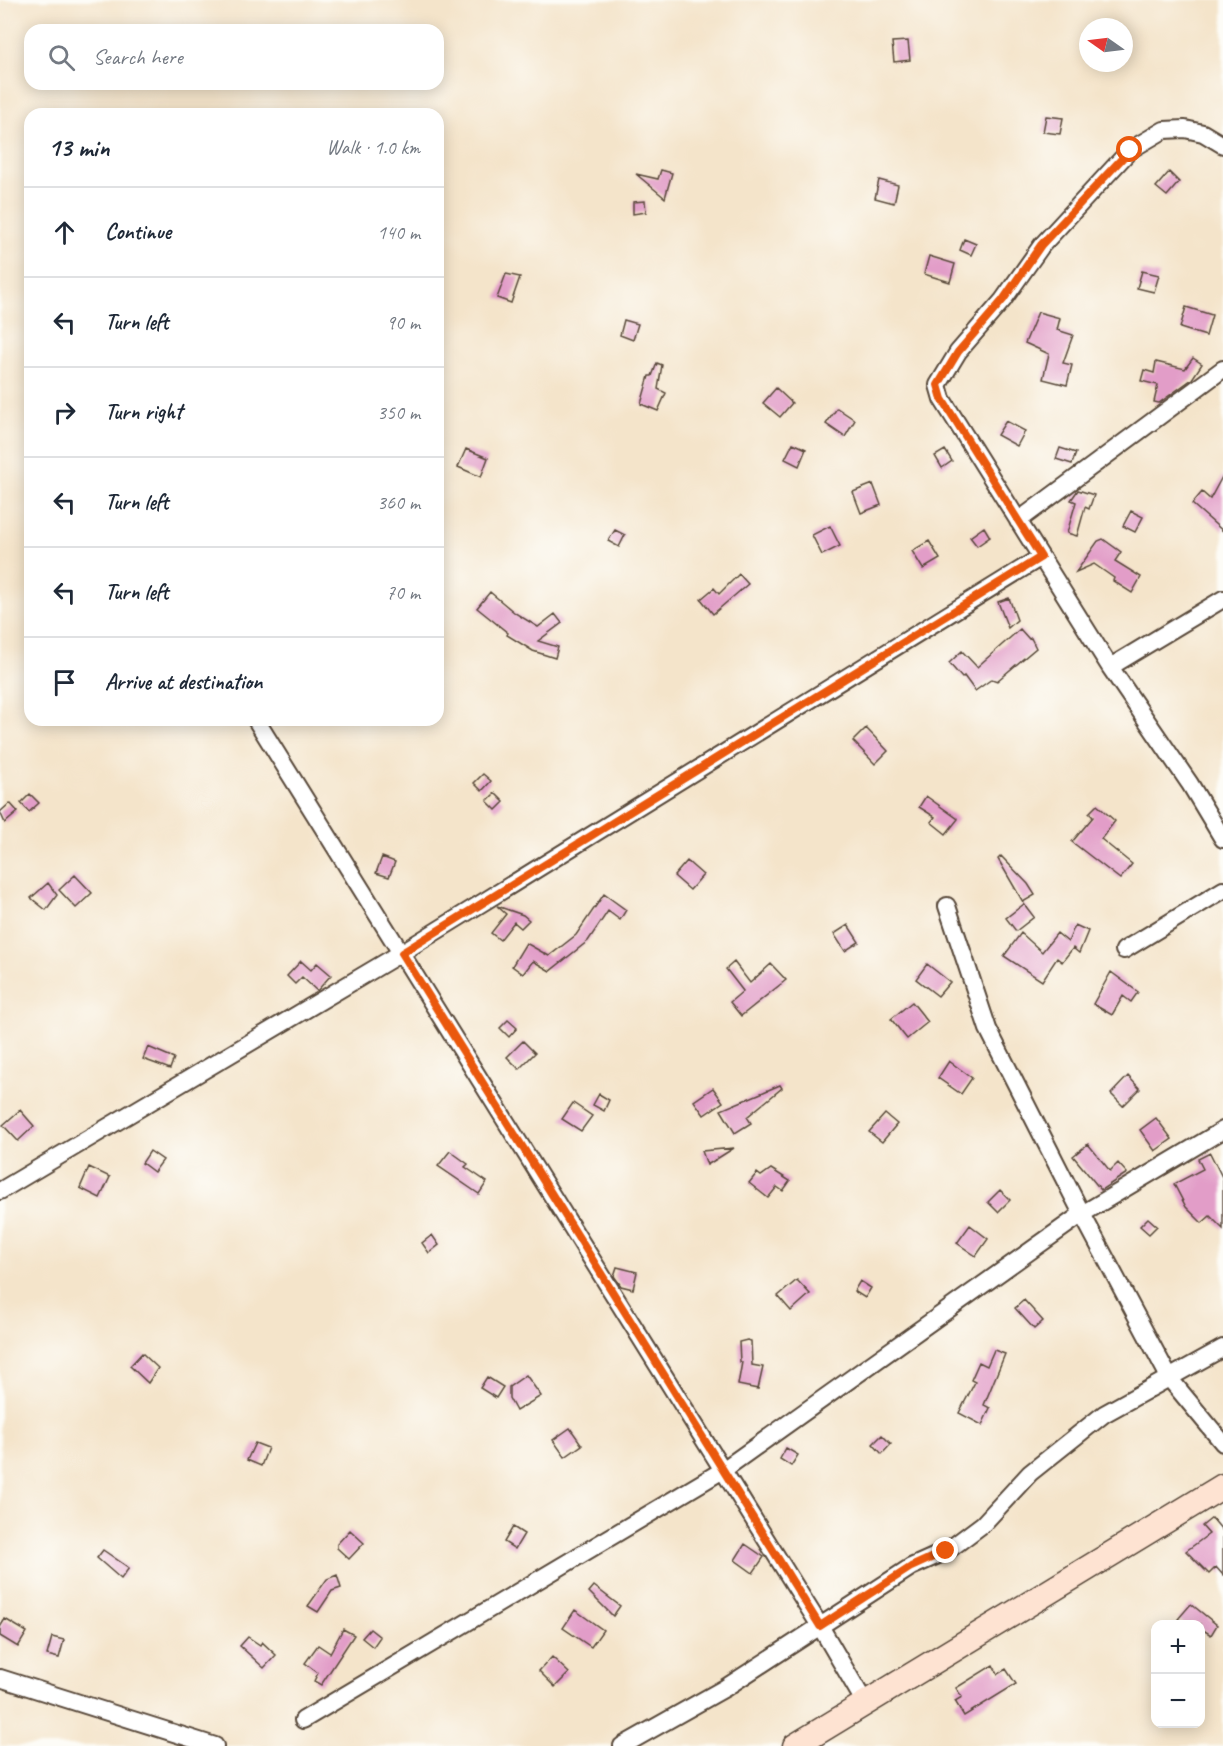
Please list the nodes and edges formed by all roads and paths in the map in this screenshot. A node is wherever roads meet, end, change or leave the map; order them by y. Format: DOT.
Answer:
graph roads {
  1 [pos="1223,145"];
  2 [pos="1223,369"];
  3 [pos="1018,521"];
  4 [pos="1041,557"];
  5 [pos="1223,599"];
  6 [pos="1110,667"];
  7 [pos="260,726"];
  8 [pos="1223,839"];
  9 [pos="1223,890"];
  10 [pos="947,906"];
  11 [pos="1124,950"];
  12 [pos="402,953"];
  13 [pos="1223,1130"];
  14 [pos="0,1191"];
  15 [pos="1082,1214"];
  16 [pos="1223,1348"];
  17 [pos="1170,1379"];
  18 [pos="1223,1443"];
  19 [pos="723,1470"];
  20 [pos="1223,1486"];
  21 [pos="820,1626"];
  22 [pos="0,1678"];
  23 [pos="865,1703"];
  24 [pos="303,1720"];
  25 [pos="215,1746"];
  26 [pos="622,1746"];
  27 [pos="795,1746"];
  1 -- 3 [label="street"];
  2 -- 3 [label="street"];
  3 -- 4 [label="street"];
  4 -- 6 [label="street"];
  4 -- 12 [label="street"];
  5 -- 6 [label="street"];
  6 -- 8 [label="street"];
  7 -- 12 [label="street"];
  9 -- 11 [label="street"];
  10 -- 15 [label="street"];
  12 -- 14 [label="street"];
  12 -- 19 [label="street"];
  13 -- 15 [label="street"];
  15 -- 17 [label="street"];
  15 -- 19 [label="street"];
  16 -- 17 [label="street"];
  17 -- 18 [label="street"];
  17 -- 21 [label="street"];
  19 -- 21 [label="street"];
  19 -- 24 [label="street"];
  20 -- 23 [label="main road"];
  21 -- 23 [label="street"];
  21 -- 26 [label="street"];
  22 -- 25 [label="street"];
  23 -- 27 [label="main road"];
}
